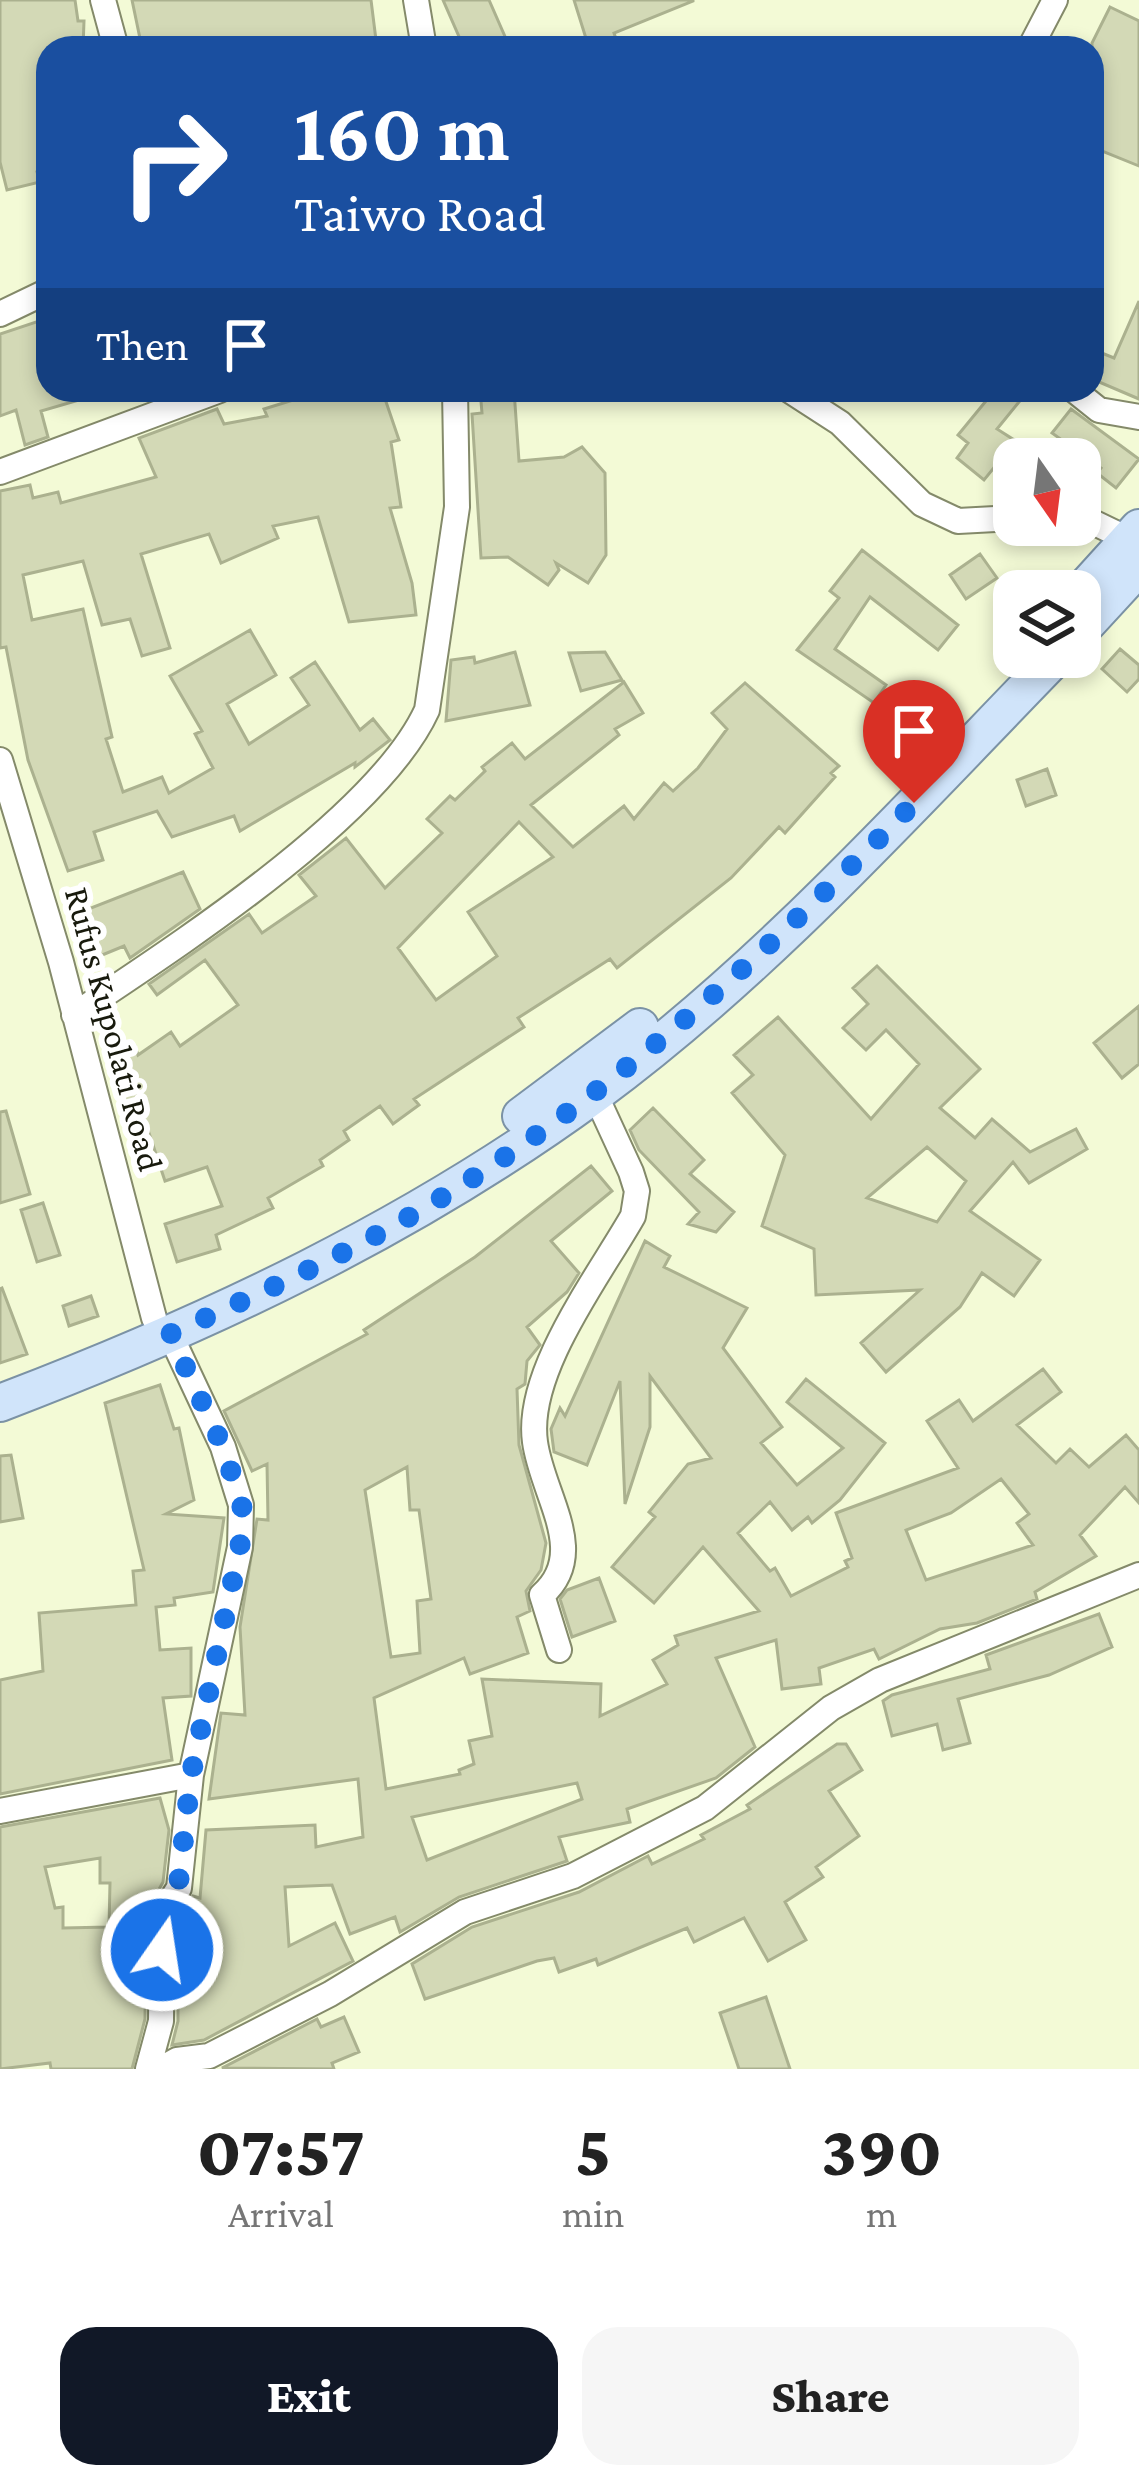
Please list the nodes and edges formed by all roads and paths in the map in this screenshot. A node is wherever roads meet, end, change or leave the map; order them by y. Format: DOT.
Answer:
graph roads {
  1 [pos="103,0"];
  2 [pos="416,0"];
  3 [pos="1055,0"];
  4 [pos="113,36"];
  5 [pos="422,36"];
  6 [pos="1036,36"];
  7 [pos="36,297"];
  8 [pos="0,314"];
  9 [pos="188,402"];
  10 [pos="455,402"];
  11 [pos="808,402"];
  12 [pos="1089,402"];
  13 [pos="1139,417"];
  14 [pos="0,472"];
  15 [pos="993,519"];
  16 [pos="1101,527"];
  17 [pos="1136,545"];
  18 [pos="1101,575"];
  19 [pos="1101,599"];
  20 [pos="1002,678"];
  21 [pos="1035,678"];
  22 [pos="0,760"];
  23 [pos="74,1016"];
  24 [pos="595,1094"];
  25 [pos="162,1326"];
  26 [pos="0,1383"];
  27 [pos="0,1403"];
  28 [pos="1139,1575"];
  29 [pos="559,1649"];
  30 [pos="191,1775"];
  31 [pos="0,1811"];
  32 [pos="148,2069"];
  33 [pos="161,2069"];
  1 -- 4 [label="street"];
  2 -- 5 [label="street"];
  3 -- 6 [label="street"];
  7 -- 8 [label="street"];
  9 -- 14 [label="street"];
  10 -- 23 [label="street"];
  11 -- 15 [label="street"];
  12 -- 13 [label="street"];
  16 -- 17 [label="street"];
  17 -- 18 [label="main road"];
  17 -- 19 [label="main road"];
  20 -- 25 [label="main road"];
  21 -- 24 [label="main road"];
  22 -- 23 [label="street, Rufus Kupolati Road"];
  23 -- 25 [label="street, Rufus Kupolati Road"];
  24 -- 25 [label="main road"];
  24 -- 29 [label="street"];
  25 -- 26 [label="main road"];
  25 -- 27 [label="main road"];
  25 -- 30 [label="street, Rufus Kupolati Road"];
  28 -- 33 [label="street"];
  30 -- 31 [label="street"];
  30 -- 32 [label="street, Rufus Kupolati Road"];
}
